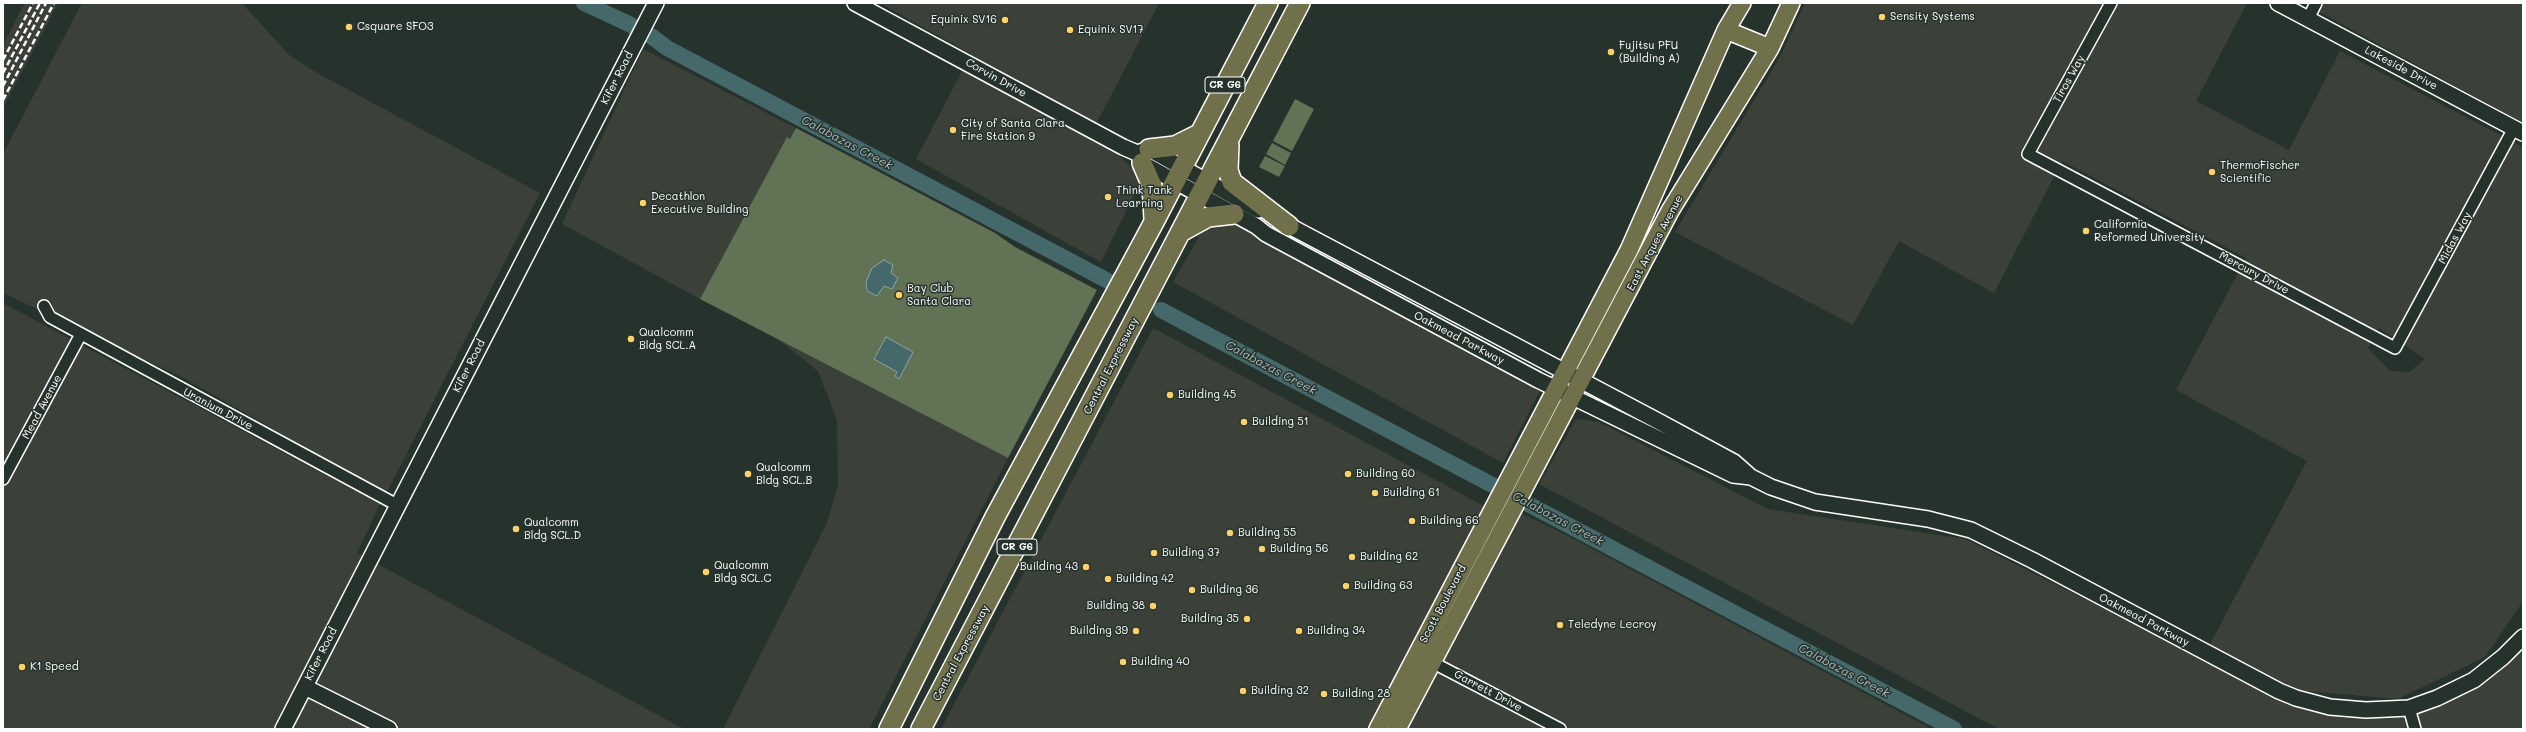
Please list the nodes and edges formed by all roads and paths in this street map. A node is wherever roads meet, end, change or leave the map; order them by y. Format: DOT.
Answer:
graph roads {
  1 [pos="656,3"];
  2 [pos="855,3"];
  3 [pos="1268,3"];
  4 [pos="1300,3"];
  5 [pos="1742,3"];
  6 [pos="1791,3"];
  7 [pos="2111,3"];
  8 [pos="2278,3"];
  9 [pos="2316,3"];
  10 [pos="2308,19"];
  11 [pos="1726,30"];
  12 [pos="1770,48"];
  13 [pos="2518,131"];
  14 [pos="1199,134"];
  15 [pos="1229,139"];
  16 [pos="2028,154"];
  17 [pos="1143,155"];
  18 [pos="1178,174"];
  19 [pos="1203,189"];
  20 [pos="1234,214"];
  21 [pos="1154,222"];
  22 [pos="1289,226"];
  23 [pos="1181,232"];
  24 [pos="44,306"];
  25 [pos="81,334"];
  26 [pos="2395,348"];
  27 [pos="1564,372"];
  28 [pos="1581,382"];
  29 [pos="1556,389"];
  30 [pos="1573,396"];
  31 [pos="1751,478"];
  32 [pos="3,479"];
  33 [pos="1517,483"];
  34 [pos="1506,503"];
  35 [pos="397,505"];
  36 [pos="2523,637"];
  37 [pos="1417,654"];
  38 [pos="1433,662"];
  39 [pos="915,676"];
  40 [pos="305,687"];
  41 [pos="2409,708"];
  42 [pos="283,729"];
  43 [pos="389,729"];
  44 [pos="880,729"];
  45 [pos="889,729"];
  46 [pos="921,729"];
  47 [pos="1378,729"];
  48 [pos="1397,729"];
  49 [pos="1560,729"];
  50 [pos="2415,729"];
  1 -- 35 [label="main road, Kifer Road"];
  2 -- 17 [label="main road, Corvin Drive"];
  3 -- 14 [label="highway, CR G6"];
  4 -- 15 [label="highway, Central Expressway / CR G6"];
  5 -- 11 [label="main road, East Arques Avenue"];
  6 -- 12 [label="main road, East Arques Avenue"];
  7 -- 16 [label="street, Tiros Way"];
  8 -- 10 [label="main road, Lakeside Drive"];
  9 -- 10 [label="street"];
  10 -- 13 [label="main road, Lakeside Drive"];
  11 -- 12 [label="main road"];
  11 -- 27 [label="main road, East Arques Avenue"];
  12 -- 28 [label="main road, East Arques Avenue"];
  13 -- 26 [label="street, Midas Way"];
  14 -- 17 [label="highway"];
  14 -- 18 [label="highway, CR G6"];
  15 -- 19 [label="highway, Central Expressway / CR G6"];
  15 -- 22 [label="highway"];
  16 -- 26 [label="street, Mercury Drive"];
  17 -- 18 [label="main road, Corvin Drive"];
  17 -- 21 [label="highway"];
  18 -- 19 [label="main road, Oakmead Parkway"];
  18 -- 21 [label="highway, CR G6"];
  19 -- 20 [label="main road, Oakmead Parkway"];
  19 -- 22 [label="main road, Oakmead Parkway"];
  19 -- 23 [label="highway, Central Expressway / CR G6"];
  20 -- 23 [label="highway"];
  20 -- 29 [label="main road, Oakmead Parkway"];
  21 -- 39 [label="highway, CR G6"];
  22 -- 27 [label="main road, Oakmead Parkway"];
  23 -- 46 [label="highway, Central Expressway / CR G6"];
  24 -- 25 [label="street, Uranium Drive"];
  25 -- 32 [label="street, Mead Avenue"];
  25 -- 35 [label="street, Uranium Drive"];
  27 -- 28 [label="main road, Oakmead Parkway"];
  27 -- 29 [label="main road, East Arques Avenue"];
  28 -- 30 [label="main road, East Arques Avenue"];
  28 -- 31 [label="main road, Oakmead Parkway"];
  29 -- 30 [label="main road, Oakmead Parkway"];
  29 -- 33 [label="main road, East Arques Avenue"];
  30 -- 31 [label="main road, Oakmead Parkway"];
  30 -- 33 [label="main road, East Arques Avenue"];
  31 -- 41 [label="main road, Oakmead Parkway"];
  33 -- 34 [label="main road, Scott Boulevard"];
  34 -- 37 [label="main road, Scott Boulevard"];
  34 -- 38 [label="main road, Scott Boulevard"];
  35 -- 40 [label="main road, Kifer Road"];
  36 -- 41 [label="main road, Oakmead Parkway"];
  37 -- 38 [label="street, Garrett Drive"];
  37 -- 47 [label="main road, Scott Boulevard"];
  38 -- 48 [label="main road, Scott Boulevard"];
  38 -- 49 [label="street, Garrett Drive"];
  39 -- 44 [label="highway"];
  39 -- 45 [label="highway, CR G6"];
  40 -- 42 [label="main road, Kifer Road"];
  40 -- 43 [label="main road"];
  41 -- 50 [label="street"];
}
